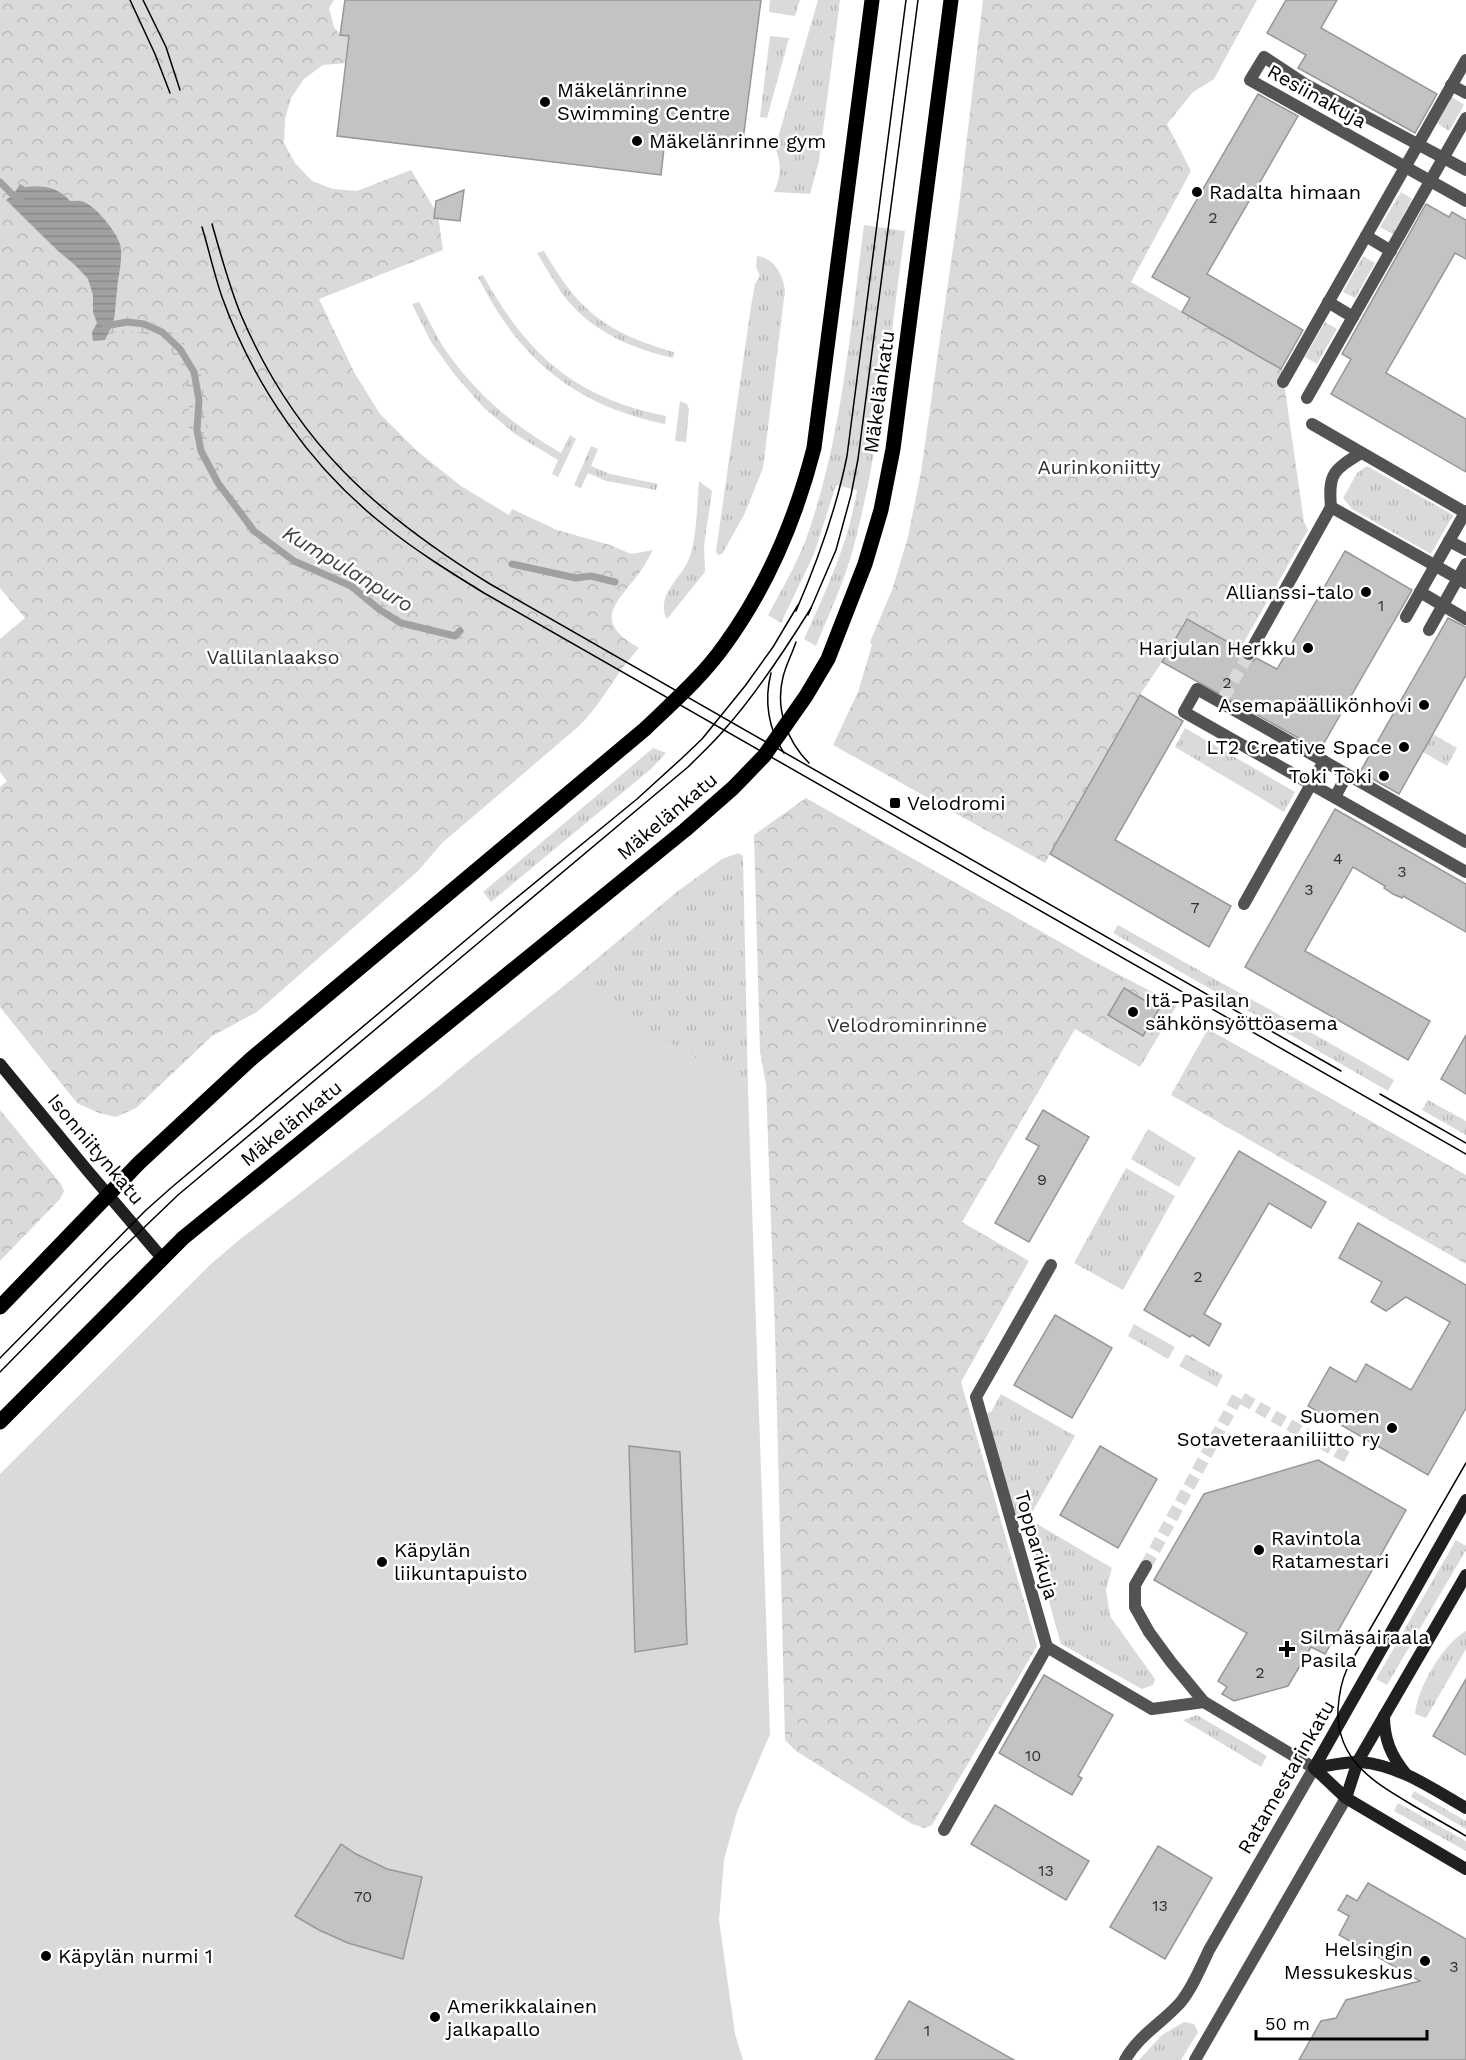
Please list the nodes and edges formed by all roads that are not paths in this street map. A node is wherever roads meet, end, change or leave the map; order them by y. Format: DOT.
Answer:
graph roads {
  1 [pos="872,0"];
  2 [pos="951,0"];
  3 [pos="1466,60"];
  4 [pos="1451,85"];
  5 [pos="1466,93"];
  6 [pos="1466,118"];
  7 [pos="1418,145"];
  8 [pos="1444,157"];
  9 [pos="1405,167"];
  10 [pos="1466,170"];
  11 [pos="1430,181"];
  12 [pos="1460,198"];
  13 [pos="1366,236"];
  14 [pos="1391,251"];
  15 [pos="1328,302"];
  16 [pos="1353,317"];
  17 [pos="1283,382"];
  18 [pos="1307,398"];
  19 [pos="1312,424"];
  20 [pos="1360,453"];
  21 [pos="1331,507"];
  22 [pos="1466,512"];
  23 [pos="1449,541"];
  24 [pos="1466,550"];
  25 [pos="1466,564"];
  26 [pos="1466,584"];
  27 [pos="1420,592"];
  28 [pos="1442,605"];
  29 [pos="1406,617"];
  30 [pos="1466,619"];
  31 [pos="1429,630"];
  32 [pos="1249,654"];
  33 [pos="1319,758"];
  34 [pos="1347,775"];
  35 [pos="1312,784"];
  36 [pos="1335,797"];
  37 [pos="1466,842"];
  38 [pos="1466,872"];
  39 [pos="1244,904"];
  40 [pos="0,1064"];
  41 [pos="108,1195"];
  42 [pos="162,1258"];
  43 [pos="1051,1265"];
  44 [pos="0,1307"];
  45 [pos="0,1422"];
  46 [pos="1466,1500"];
  47 [pos="1146,1566"];
  48 [pos="1466,1575"];
  49 [pos="1047,1647"];
  50 [pos="1204,1702"];
  51 [pos="1384,1715"];
  52 [pos="1358,1761"];
  53 [pos="1314,1768"];
  54 [pos="1406,1774"];
  55 [pos="1346,1798"];
  56 [pos="1466,1808"];
  57 [pos="944,1830"];
  58 [pos="1466,1869"];
  59 [pos="1125,2060"];
  60 [pos="1195,2060"];
  1 -- 41 [label="main road"];
  2 -- 42 [label="main road, Mäkelänkatu"];
  3 -- 4 [label="street"];
  4 -- 5 [label="street"];
  4 -- 7 [label="street"];
  6 -- 8 [label="street"];
  7 -- 8 [label="street, Resiinakuja"];
  7 -- 9 [label="street"];
  7 -- 9 [label="street, Resiinakuja"];
  8 -- 10 [label="street, Resiinakuja"];
  8 -- 11 [label="street"];
  9 -- 11 [label="street, Resiinakuja"];
  9 -- 13 [label="street"];
  11 -- 12 [label="street, Resiinakuja"];
  11 -- 14 [label="street"];
  13 -- 14 [label="street"];
  13 -- 15 [label="street"];
  14 -- 16 [label="street"];
  15 -- 16 [label="street"];
  15 -- 17 [label="street"];
  16 -- 18 [label="street"];
  19 -- 20 [label="street"];
  20 -- 21 [label="street"];
  20 -- 22 [label="street"];
  21 -- 26 [label="street"];
  21 -- 32 [label="street"];
  22 -- 23 [label="street"];
  23 -- 24 [label="street"];
  23 -- 27 [label="street"];
  25 -- 28 [label="street"];
  27 -- 28 [label="street"];
  27 -- 29 [label="street"];
  28 -- 30 [label="street"];
  28 -- 31 [label="street"];
  33 -- 34 [label="street"];
  33 -- 35 [label="street"];
  33 -- 35 [label="street"];
  34 -- 36 [label="street"];
  34 -- 37 [label="street"];
  35 -- 36 [label="street"];
  35 -- 39 [label="street"];
  36 -- 38 [label="street"];
  40 -- 41 [label="street, Isonniitynkatu"];
  41 -- 42 [label="street, Isonniitynkatu"];
  41 -- 44 [label="main road"];
  42 -- 45 [label="main road, Mäkelänkatu"];
  43 -- 49 [label="street, Topparikuja"];
  46 -- 53 [label="street, Ratamestarinkatu"];
  47 -- 50 [label="street"];
  48 -- 51 [label="street"];
  49 -- 50 [label="street"];
  49 -- 57 [label="street"];
  50 -- 53 [label="street"];
  51 -- 52 [label="street"];
  51 -- 54 [label="street"];
  52 -- 53 [label="street"];
  52 -- 54 [label="street"];
  52 -- 55 [label="street"];
  53 -- 55 [label="street"];
  53 -- 59 [label="street, Ratamestarinkatu"];
  54 -- 56 [label="street"];
  55 -- 58 [label="street"];
  55 -- 60 [label="street"];
}
